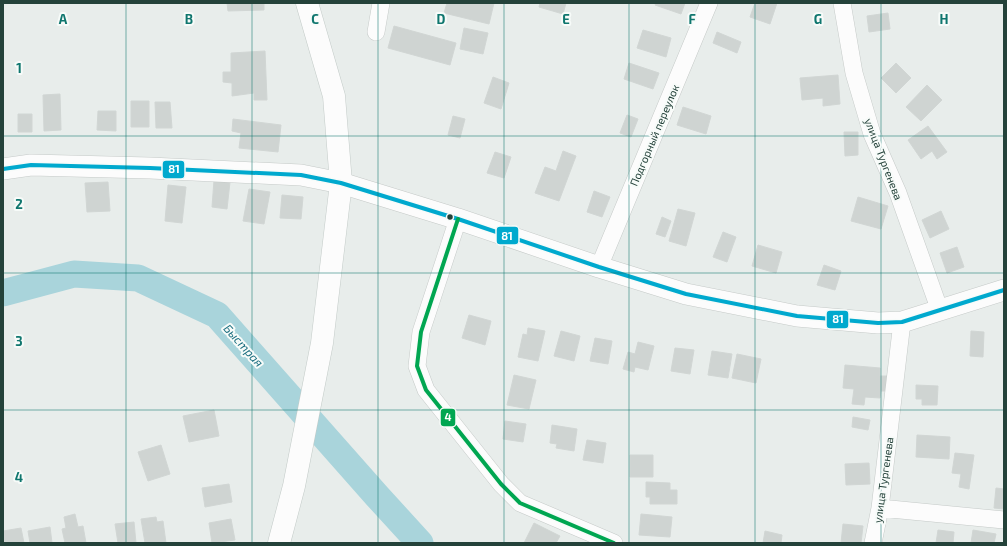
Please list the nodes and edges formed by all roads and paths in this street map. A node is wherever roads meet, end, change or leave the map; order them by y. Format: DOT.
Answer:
graph roads {
  1 [pos="307,3"];
  2 [pos="381,3"];
  3 [pos="709,3"];
  4 [pos="842,3"];
  5 [pos="376,32"];
  6 [pos="3,169"];
  7 [pos="340,183"];
  8 [pos="458,219"];
  9 [pos="599,267"];
  10 [pos="1004,290"];
  11 [pos="940,311"];
  12 [pos="902,322"];
  13 [pos="880,508"];
  14 [pos="1004,520"];
  15 [pos="280,543"];
  16 [pos="614,543"];
  17 [pos="874,543"];
  1 -- 7 [label="main road"];
  2 -- 5 [label="street"];
  3 -- 9 [label="street, Подгорный переулок"];
  4 -- 11 [label="street, улица Тургенева"];
  6 -- 7 [label="street"];
  7 -- 8 [label="street"];
  7 -- 15 [label="main road"];
  8 -- 9 [label="street"];
  8 -- 16 [label="street"];
  9 -- 12 [label="street"];
  10 -- 11 [label="street"];
  11 -- 12 [label="street"];
  12 -- 13 [label="street, улица Тургенева"];
  13 -- 14 [label="street"];
  13 -- 17 [label="street, улица Тургенева"];
}
